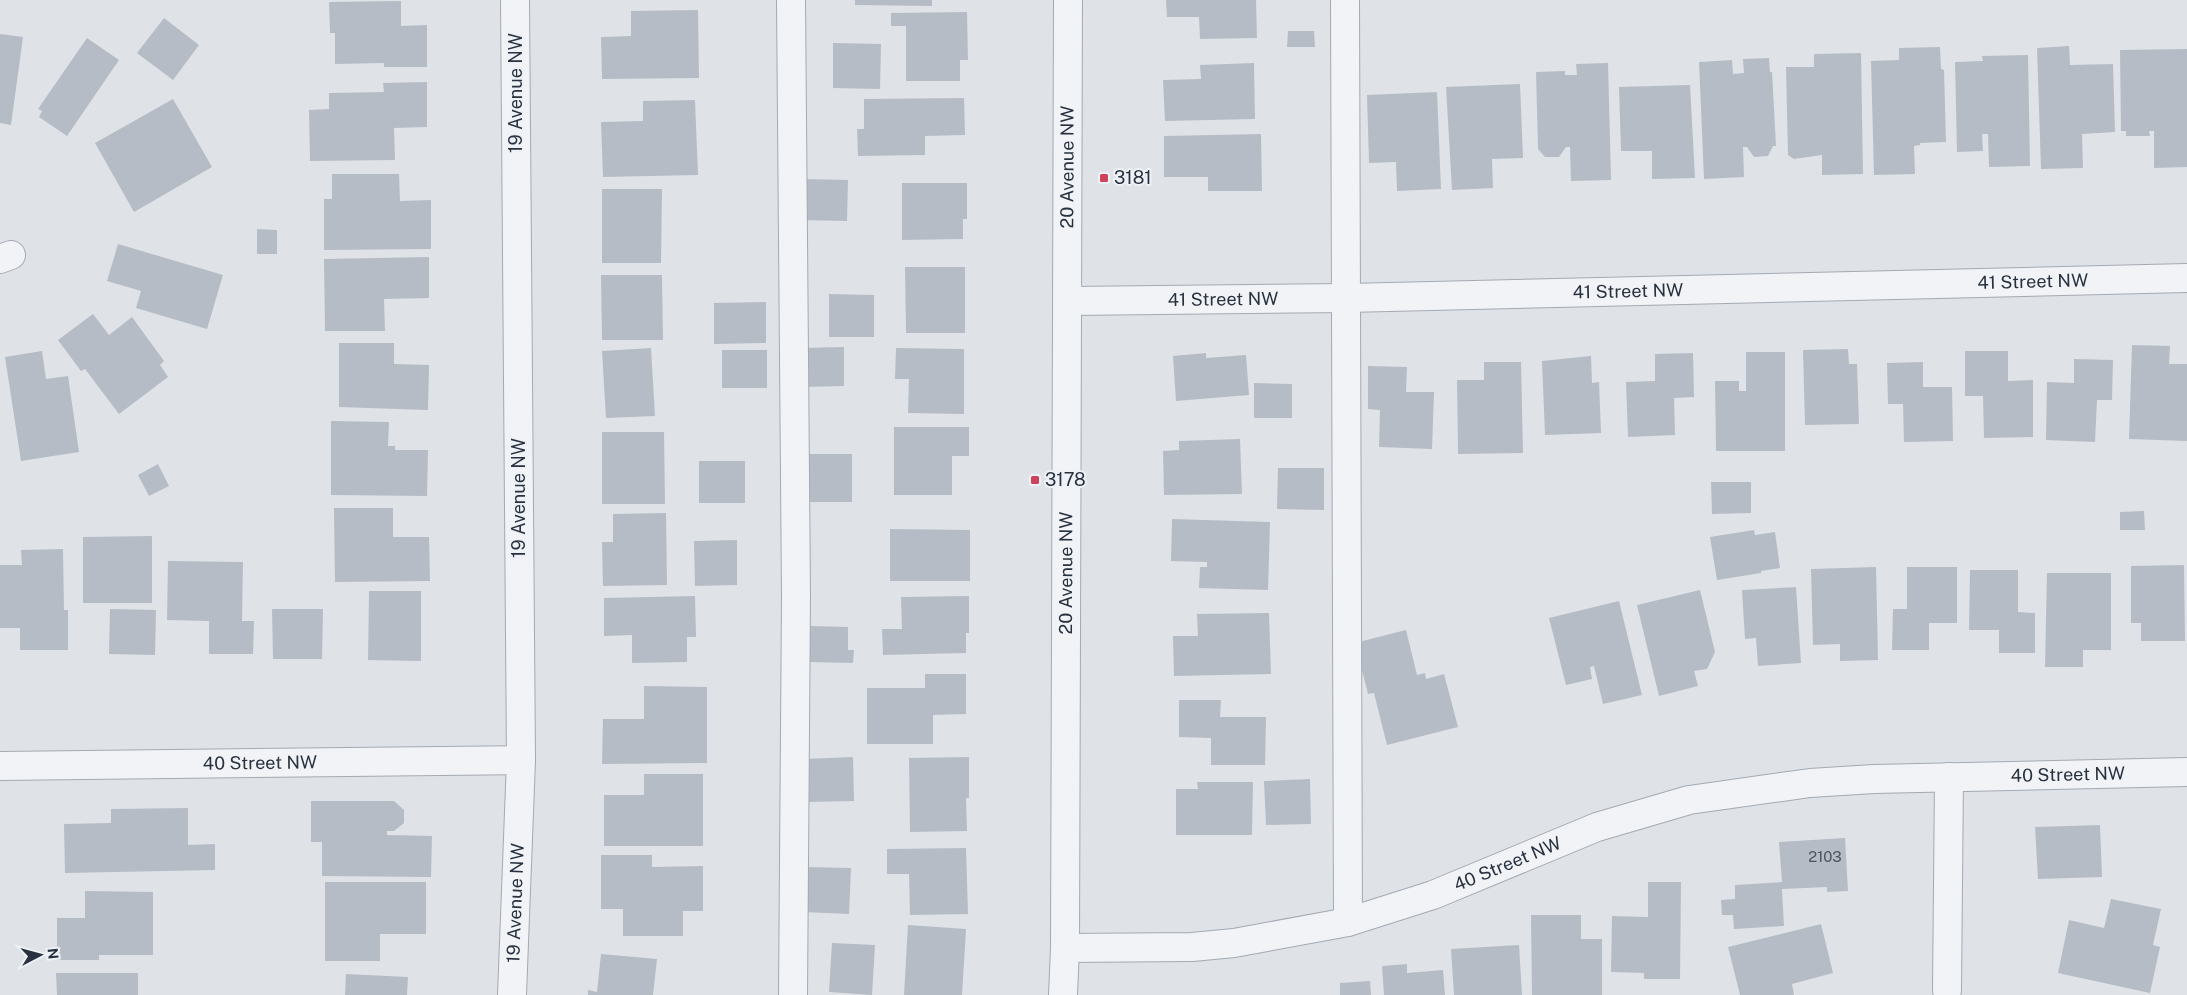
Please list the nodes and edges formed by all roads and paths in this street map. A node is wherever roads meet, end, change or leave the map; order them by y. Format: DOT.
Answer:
graph roads {
  1 [pos="515,0"];
  2 [pos="791,0"];
  3 [pos="1068,0"];
  4 [pos="1345,0"];
  5 [pos="2187,278"];
  6 [pos="1347,298"];
  7 [pos="1069,301"];
  8 [pos="521,760"];
  9 [pos="0,766"];
  10 [pos="2187,772"];
  11 [pos="1949,777"];
  12 [pos="1348,922"];
  13 [pos="1065,948"];
  14 [pos="1947,990"];
  15 [pos="512,995"];
  16 [pos="793,995"];
  17 [pos="1062,995"];
  1 -- 8 [label="street, 19 Avenue NW"];
  2 -- 16 [label="street"];
  3 -- 7 [label="street, 20 Avenue NW"];
  4 -- 6 [label="street"];
  5 -- 6 [label="street, 41 Street NW"];
  6 -- 7 [label="street, 41 Street NW"];
  6 -- 12 [label="street"];
  7 -- 13 [label="street, 20 Avenue NW"];
  8 -- 9 [label="street, 40 Street NW"];
  8 -- 15 [label="street, 19 Avenue NW"];
  10 -- 11 [label="street, 40 Street NW"];
  11 -- 12 [label="street, 40 Street NW"];
  11 -- 14 [label="street"];
  12 -- 13 [label="street, 40 Street NW"];
  13 -- 17 [label="street, 20 Avenue NW"];
}
